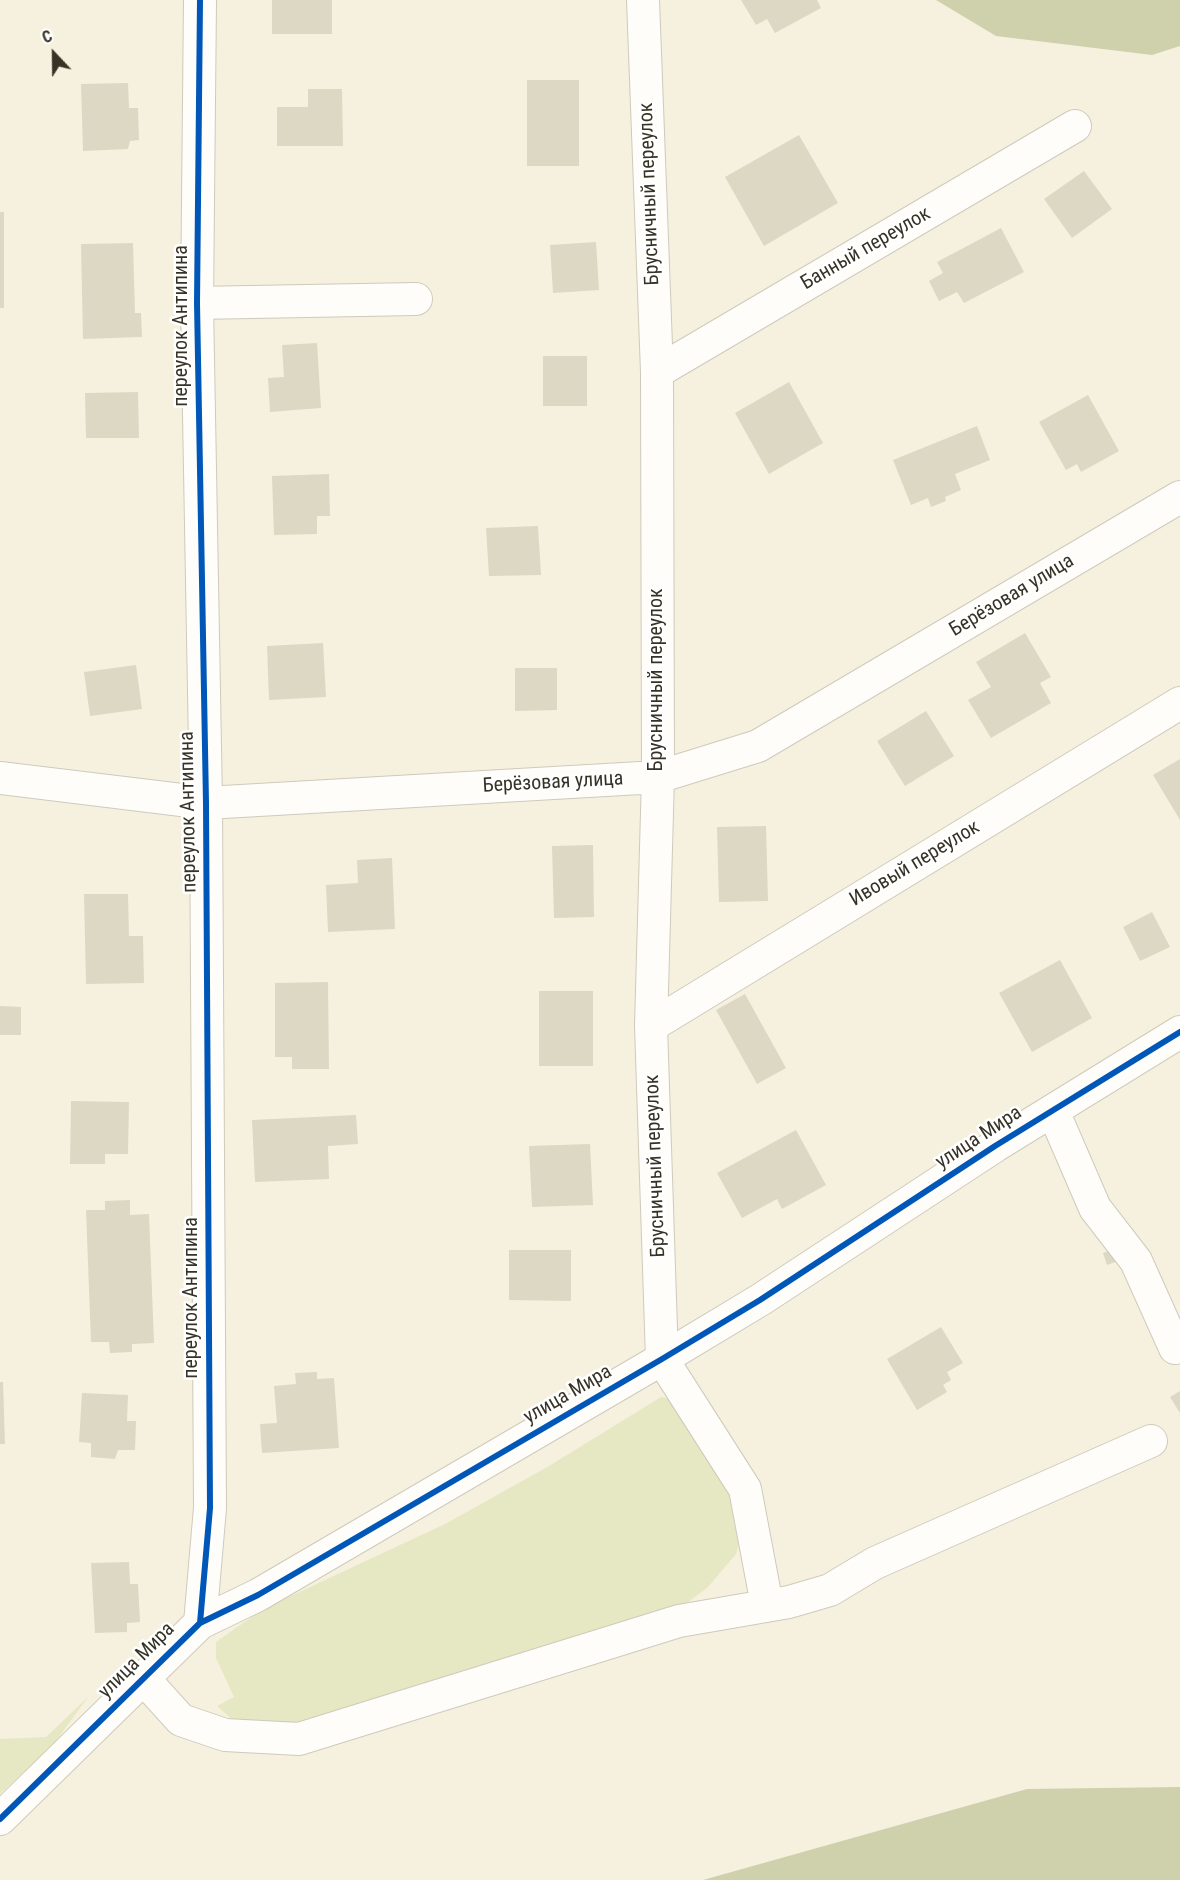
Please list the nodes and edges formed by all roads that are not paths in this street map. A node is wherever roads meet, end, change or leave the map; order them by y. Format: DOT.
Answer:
graph roads {
  1 [pos="200,0"];
  2 [pos="643,0"];
  3 [pos="1075,126"];
  4 [pos="416,299"];
  5 [pos="197,303"];
  6 [pos="657,372"];
  7 [pos="1180,497"];
  8 [pos="1180,703"];
  9 [pos="658,777"];
  10 [pos="0,778"];
  11 [pos="206,803"];
  12 [pos="651,1026"];
  13 [pos="1180,1032"];
  14 [pos="1053,1111"];
  15 [pos="1175,1348"];
  16 [pos="662,1359"];
  17 [pos="1151,1441"];
  18 [pos="767,1605"];
  19 [pos="200,1623"];
  20 [pos="143,1678"];
  21 [pos="0,1819"];
  1 -- 5 [label="street, переулок Антипина"];
  2 -- 6 [label="street, Брусничный переулок"];
  3 -- 6 [label="street, Банный переулок"];
  4 -- 5 [label="street"];
  5 -- 11 [label="street, переулок Антипина"];
  6 -- 9 [label="street, Брусничный переулок"];
  7 -- 9 [label="street, Берёзовая улица"];
  8 -- 12 [label="street, Ивовый переулок"];
  9 -- 11 [label="street, Берёзовая улица"];
  9 -- 12 [label="street, Брусничный переулок"];
  10 -- 11 [label="street, Берёзовая улица"];
  11 -- 19 [label="street, переулок Антипина"];
  12 -- 16 [label="street, Брусничный переулок"];
  13 -- 14 [label="street, улица Мира"];
  14 -- 15 [label="street"];
  14 -- 16 [label="street, улица Мира"];
  16 -- 18 [label="street"];
  16 -- 19 [label="street, улица Мира"];
  17 -- 18 [label="street"];
  18 -- 20 [label="street"];
  19 -- 20 [label="street, улица Мира"];
  20 -- 21 [label="street, улица Мира"];
}
